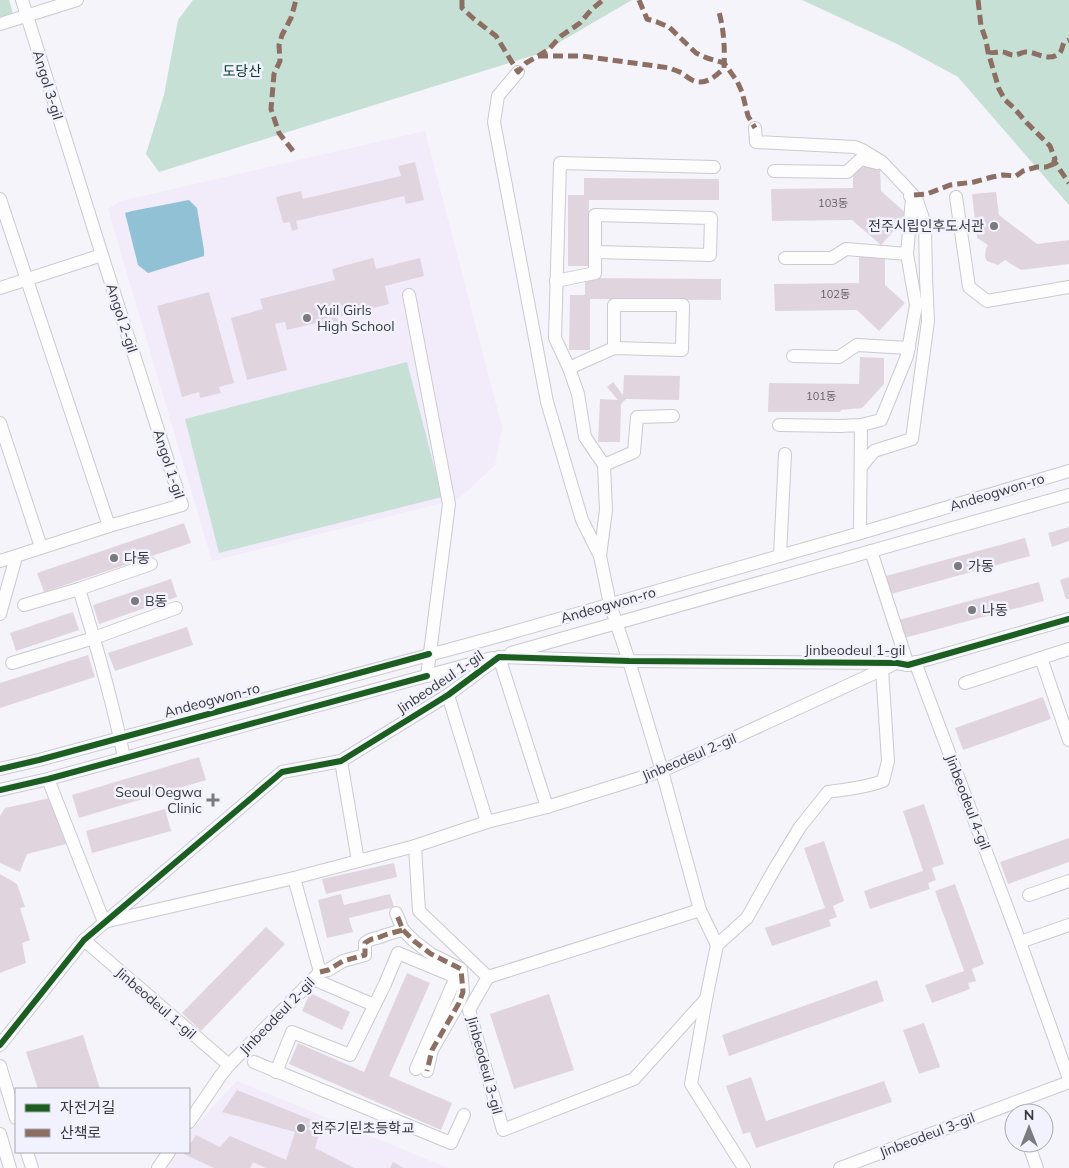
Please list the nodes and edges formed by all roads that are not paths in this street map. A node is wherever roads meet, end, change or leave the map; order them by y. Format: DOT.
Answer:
graph roads {
  1 [pos="22,0"];
  2 [pos="77,0"];
  3 [pos="27,15"];
  4 [pos="0,24"];
  5 [pos="518,72"];
  6 [pos="755,128"];
  7 [pos="70,155"];
  8 [pos="714,167"];
  9 [pos="774,171"];
  10 [pos="956,197"];
  11 [pos="0,199"];
  12 [pos="595,252"];
  13 [pos="907,254"];
  14 [pos="102,255"];
  15 [pos="784,258"];
  16 [pos="27,279"];
  17 [pos="556,281"];
  18 [pos="1069,287"];
  19 [pos="0,288"];
  20 [pos="409,295"];
  21 [pos="614,348"];
  22 [pos="909,348"];
  23 [pos="793,356"];
  24 [pos="569,368"];
  25 [pos="142,380"];
  26 [pos="673,416"];
  27 [pos="0,424"];
  28 [pos="861,424"];
  29 [pos="779,425"];
  30 [pos="785,454"];
  31 [pos="604,465"];
  32 [pos="861,467"];
  33 [pos="1069,471"];
  34 [pos="1069,495"];
  35 [pos="109,526"];
  36 [pos="860,533"];
  37 [pos="41,547"];
  38 [pos="871,551"];
  39 [pos="600,556"];
  40 [pos="780,556"];
  41 [pos="16,557"];
  42 [pos="0,561"];
  43 [pos="151,564"];
  44 [pos="79,589"];
  45 [pos="610,604"];
  46 [pos="24,605"];
  47 [pos="176,608"];
  48 [pos="0,614"];
  49 [pos="1069,619"];
  50 [pos="617,623"];
  51 [pos="94,638"];
  52 [pos="1069,649"];
  53 [pos="429,654"];
  54 [pos="499,656"];
  55 [pos="1041,658"];
  56 [pos="629,661"];
  57 [pos="12,663"];
  58 [pos="907,663"];
  59 [pos="882,670"];
  60 [pos="427,676"];
  61 [pos="965,683"];
  62 [pos="448,695"];
  63 [pos="120,738"];
  64 [pos="1069,740"];
  65 [pos="124,758"];
  66 [pos="341,760"];
  67 [pos="0,769"];
  68 [pos="662,771"];
  69 [pos="48,779"];
  70 [pos="0,790"];
  71 [pos="547,807"];
  72 [pos="487,822"];
  73 [pos="415,846"];
  74 [pos="358,861"];
  75 [pos="294,878"];
  76 [pos="1069,881"];
  77 [pos="1029,895"];
  78 [pos="700,910"];
  79 [pos="396,913"];
  80 [pos="104,922"];
  81 [pos="1069,925"];
  82 [pos="403,930"];
  83 [pos="84,940"];
  84 [pos="1020,942"];
  85 [pos="717,945"];
  86 [pos="316,976"];
  87 [pos="488,977"];
  88 [pos="706,999"];
  89 [pos="374,1006"];
  90 [pos="0,1045"];
  91 [pos="254,1062"];
  92 [pos="229,1065"];
  93 [pos="0,1066"];
  94 [pos="276,1072"];
  95 [pos="1069,1081"];
  96 [pos="1027,1103"];
  97 [pos="1004,1112"];
  98 [pos="464,1114"];
  99 [pos="15,1115"];
  100 [pos="190,1121"];
  101 [pos="0,1134"];
  102 [pos="27,1153"];
  103 [pos="168,1153"];
  104 [pos="1031,1153"];
  105 [pos="10,1168"];
  106 [pos="32,1168"];
  107 [pos="158,1168"];
  108 [pos="744,1168"];
  109 [pos="840,1168"];
  110 [pos="1036,1168"];
  1 -- 3 [label="street, Angol 3-gil"];
  2 -- 3 [label="street"];
  3 -- 4 [label="street"];
  3 -- 7 [label="street, Angol 3-gil"];
  5 -- 39 [label="street"];
  6 -- 32 [label="street"];
  7 -- 14 [label="street, Angol 2-gil"];
  8 -- 17 [label="street"];
  9 -- 13 [label="street"];
  10 -- 18 [label="street"];
  11 -- 16 [label="street"];
  12 -- 12 [label="street"];
  12 -- 17 [label="street"];
  13 -- 15 [label="street"];
  13 -- 22 [label="street"];
  14 -- 16 [label="street"];
  14 -- 25 [label="street, Angol 2-gil"];
  16 -- 19 [label="street"];
  16 -- 35 [label="street"];
  17 -- 24 [label="street"];
  20 -- 53 [label="street"];
  21 -- 21 [label="street"];
  21 -- 24 [label="street"];
  22 -- 23 [label="street"];
  22 -- 28 [label="street"];
  24 -- 31 [label="street"];
  25 -- 35 [label="street, Angol 1-gil"];
  26 -- 31 [label="street"];
  27 -- 37 [label="street"];
  28 -- 29 [label="street"];
  28 -- 32 [label="street"];
  30 -- 40 [label="street"];
  31 -- 39 [label="street"];
  32 -- 36 [label="street"];
  33 -- 36 [label="street, Andeogwon-ro"];
  34 -- 38 [label="street, Andeogwon-ro"];
  35 -- 37 [label="street, Angol 1-gil"];
  36 -- 40 [label="street, Andeogwon-ro"];
  37 -- 41 [label="street, Angol 1-gil"];
  38 -- 50 [label="street, Andeogwon-ro"];
  38 -- 58 [label="street, Jinbeodeul 4-gil"];
  39 -- 45 [label="street"];
  40 -- 45 [label="street, Andeogwon-ro"];
  41 -- 42 [label="street, Angol 1-gil"];
  41 -- 48 [label="street"];
  43 -- 44 [label="street"];
  44 -- 46 [label="street"];
  44 -- 51 [label="street"];
  45 -- 50 [label="street"];
  45 -- 53 [label="street, Andeogwon-ro"];
  47 -- 51 [label="street"];
  49 -- 58 [label="street, Jinbeodeul 1-gil"];
  50 -- 54 [label="street, Andeogwon-ro"];
  50 -- 56 [label="street"];
  51 -- 57 [label="street"];
  51 -- 63 [label="street"];
  52 -- 55 [label="street"];
  53 -- 60 [label="street"];
  53 -- 63 [label="street, Andeogwon-ro"];
  54 -- 56 [label="street, Jinbeodeul 1-gil"];
  54 -- 60 [label="street, Andeogwon-ro"];
  54 -- 62 [label="street, Jinbeodeul 1-gil"];
  54 -- 71 [label="street"];
  55 -- 61 [label="street"];
  55 -- 64 [label="street"];
  56 -- 58 [label="street, Jinbeodeul 1-gil"];
  56 -- 68 [label="street"];
  58 -- 59 [label="street, Jinbeodeul 2-gil"];
  58 -- 84 [label="street, Jinbeodeul 4-gil"];
  59 -- 68 [label="street, Jinbeodeul 2-gil"];
  59 -- 85 [label="street"];
  60 -- 65 [label="street, Andeogwon-ro"];
  62 -- 66 [label="street, Jinbeodeul 1-gil"];
  62 -- 72 [label="street"];
  63 -- 65 [label="street"];
  63 -- 67 [label="street, Andeogwon-ro"];
  65 -- 69 [label="street, Andeogwon-ro"];
  66 -- 74 [label="street"];
  66 -- 80 [label="street, Jinbeodeul 1-gil"];
  68 -- 71 [label="street, Jinbeodeul 2-gil"];
  68 -- 78 [label="street"];
  69 -- 70 [label="street, Andeogwon-ro"];
  69 -- 80 [label="street"];
  71 -- 72 [label="street, Jinbeodeul 2-gil"];
  72 -- 73 [label="street, Jinbeodeul 2-gil"];
  73 -- 74 [label="street, Jinbeodeul 2-gil"];
  73 -- 87 [label="street"];
  74 -- 75 [label="street, Jinbeodeul 2-gil"];
  75 -- 80 [label="street, Jinbeodeul 2-gil"];
  75 -- 86 [label="street, Jinbeodeul 2-gil"];
  76 -- 77 [label="street"];
  78 -- 85 [label="street"];
  78 -- 87 [label="street"];
  79 -- 82 [label="street"];
  80 -- 83 [label="street, Jinbeodeul 1-gil"];
  81 -- 84 [label="street"];
  82 -- 86 [label="street"];
  82 -- 89 [label="street"];
  83 -- 90 [label="street, Jinbeodeul 1-gil"];
  83 -- 92 [label="street, Jinbeodeul 1-gil"];
  84 -- 95 [label="street, Jinbeodeul 4-gil"];
  85 -- 88 [label="street"];
  86 -- 89 [label="street"];
  86 -- 92 [label="street, Jinbeodeul 2-gil"];
  87 -- 88 [label="street, Jinbeodeul 3-gil"];
  88 -- 108 [label="street"];
  89 -- 94 [label="street"];
  91 -- 94 [label="street"];
  92 -- 100 [label="street, Jinbeodeul 2-gil"];
  93 -- 99 [label="street"];
  94 -- 98 [label="street"];
  95 -- 96 [label="street, Jinbeodeul 3-gil"];
  97 -- 109 [label="street, Jinbeodeul 3-gil"];
  101 -- 105 [label="street"];
  102 -- 106 [label="street"];
  103 -- 107 [label="street"];
  104 -- 110 [label="street"];
}
